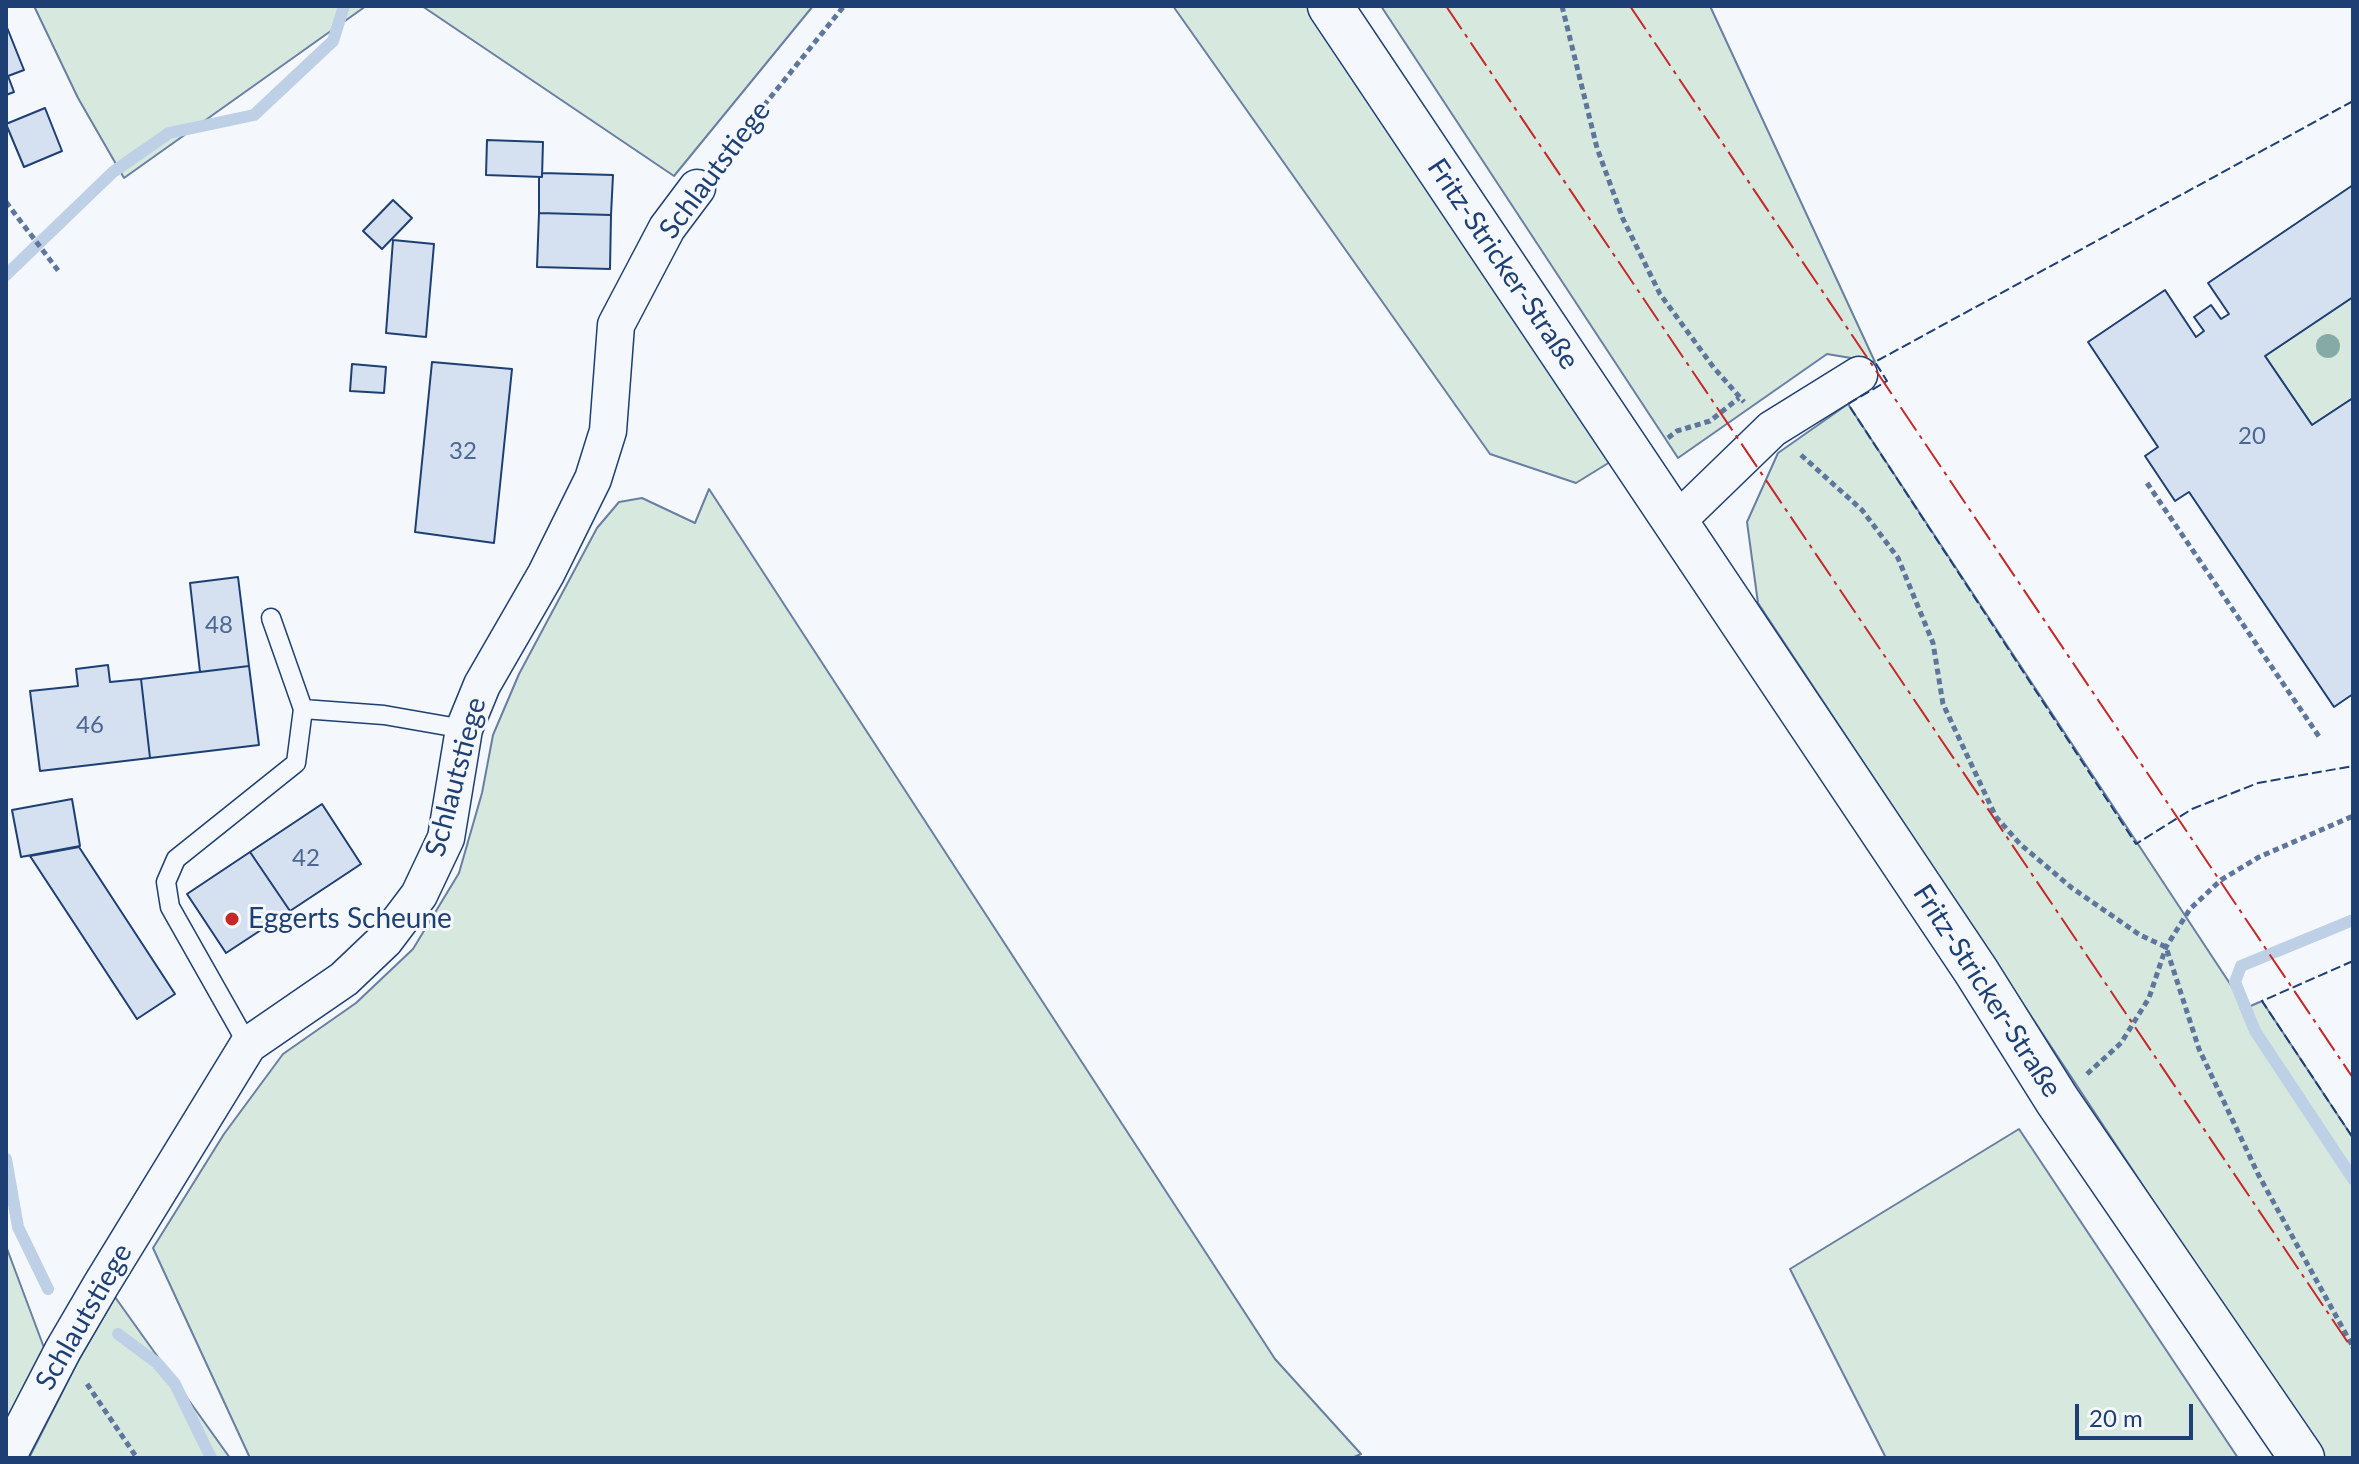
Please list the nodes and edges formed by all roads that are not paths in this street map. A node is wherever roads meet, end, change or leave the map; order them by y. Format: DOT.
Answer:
graph roads {
  1 [pos="1330,6"];
  2 [pos="697,188"];
  3 [pos="1859,375"];
  4 [pos="1676,522"];
  5 [pos="271,618"];
  6 [pos="303,709"];
  7 [pos="464,729"];
  8 [pos="248,1045"];
  9 [pos="7,1458"];
  10 [pos="2302,1458"];
  1 -- 4 [label="main road, Fritz-Stricker-Straße"];
  2 -- 7 [label="street, Schlautstiege"];
  3 -- 4 [label="street"];
  4 -- 10 [label="main road, Fritz-Stricker-Straße"];
  5 -- 6 [label="lane"];
  6 -- 7 [label="lane"];
  6 -- 8 [label="lane"];
  7 -- 8 [label="street, Schlautstiege"];
  8 -- 9 [label="street, Schlautstiege"];
}
